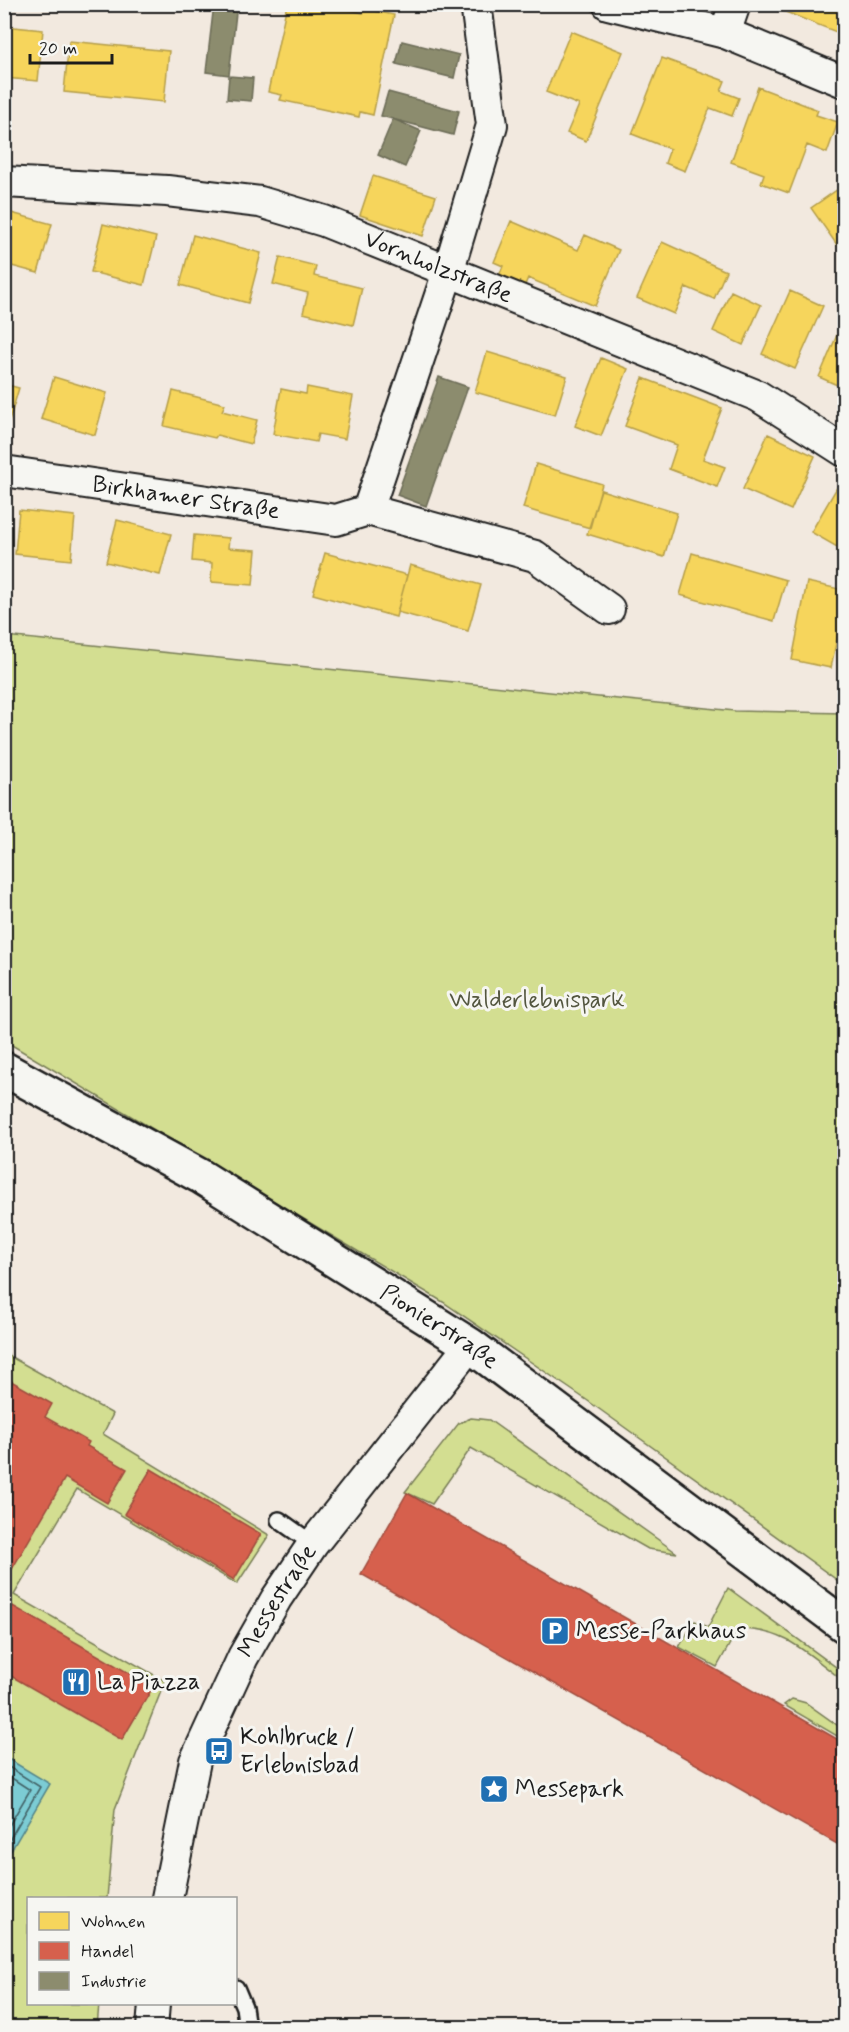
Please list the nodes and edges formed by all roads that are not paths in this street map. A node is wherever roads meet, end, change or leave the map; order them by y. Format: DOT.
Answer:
graph roads {
  1 [pos="476,4"];
  2 [pos="608,4"];
  3 [pos="735,4"];
  4 [pos="724,33"];
  5 [pos="844,82"];
  6 [pos="4,182"];
  7 [pos="448,272"];
  8 [pos="844,452"];
  9 [pos="4,471"];
  10 [pos="368,510"];
  11 [pos="609,609"];
  12 [pos="4,1069"];
  13 [pos="470,1345"];
  14 [pos="279,1520"];
  15 [pos="313,1544"];
  16 [pos="844,1624"];
  17 [pos="167,1897"];
  18 [pos="237,1990"];
  19 [pos="154,2005"];
  20 [pos="152,2028"];
  21 [pos="247,2028"];
  1 -- 7 [label="street"];
  2 -- 4 [label="street"];
  3 -- 4 [label="street"];
  4 -- 5 [label="street"];
  6 -- 7 [label="street, Vornholzstraße"];
  7 -- 8 [label="street, Vornholzstraße"];
  7 -- 10 [label="street"];
  9 -- 10 [label="street, Birkhamer Straße"];
  10 -- 11 [label="street"];
  12 -- 13 [label="main road, Pionierstraße"];
  13 -- 15 [label="street, Messestraße"];
  13 -- 16 [label="main road, Pionierstraße"];
  14 -- 15 [label="lane"];
  15 -- 17 [label="street, Messestraße"];
  18 -- 21 [label="lane"];
  19 -- 20 [label="street"];
}
